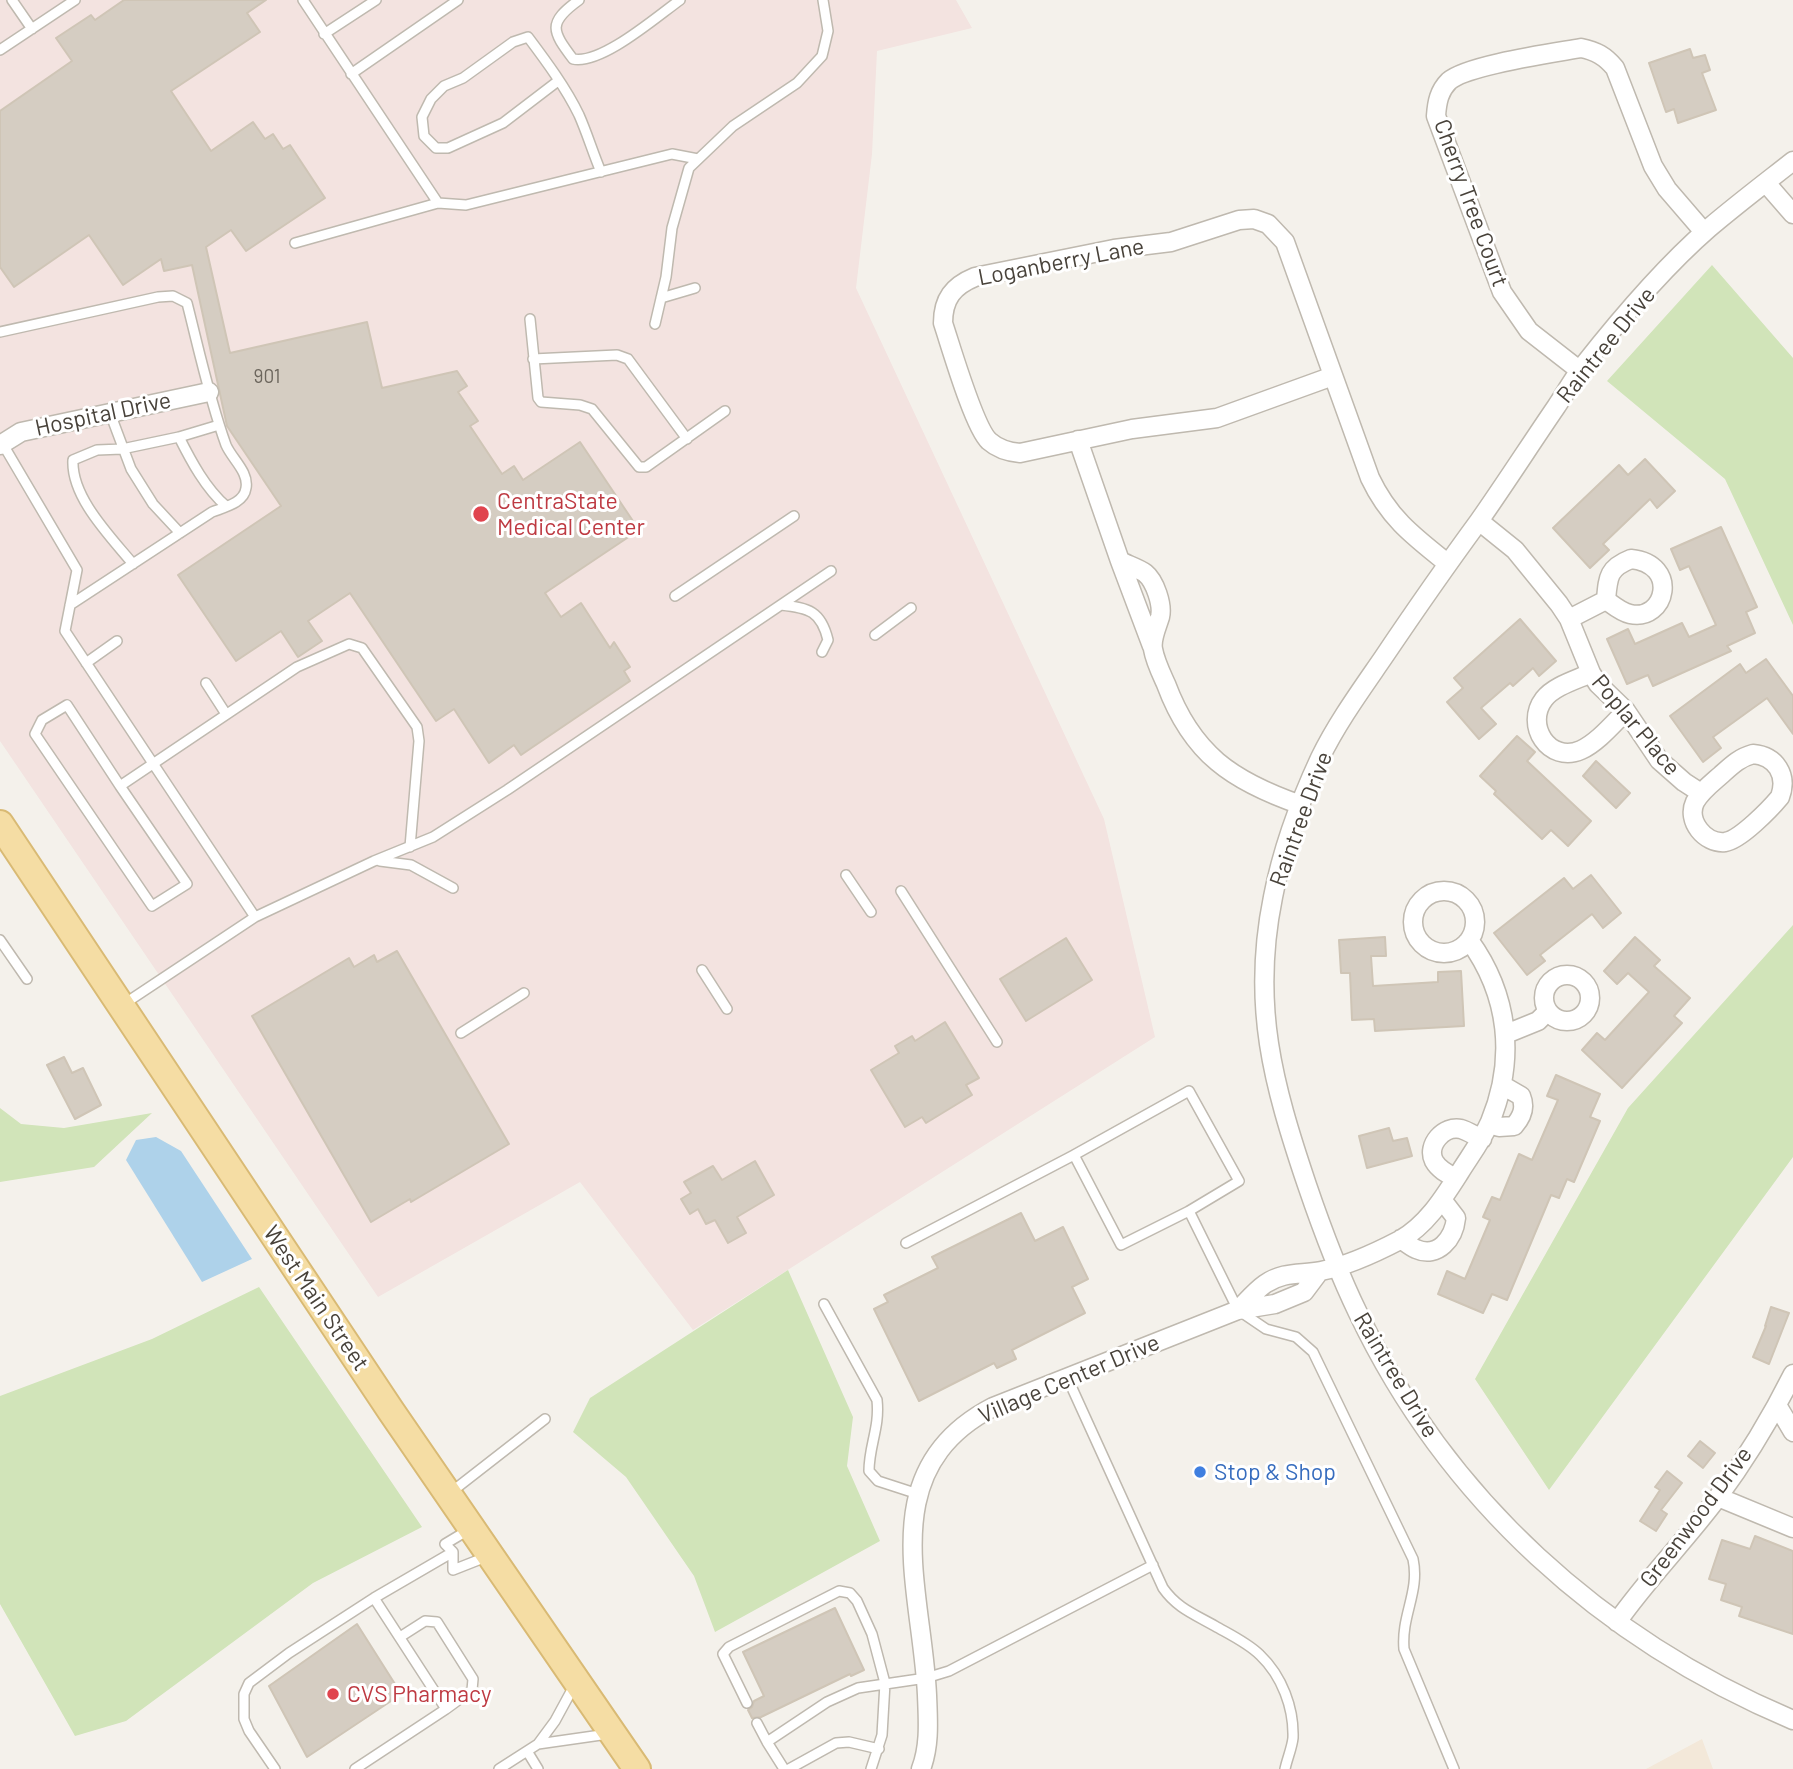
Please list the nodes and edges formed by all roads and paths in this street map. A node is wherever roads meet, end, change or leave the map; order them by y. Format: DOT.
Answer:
graph roads {
  1 [pos="12,0"];
  2 [pos="75,0"];
  3 [pos="303,0"];
  4 [pos="376,0"];
  5 [pos="458,0"];
  6 [pos="579,0"];
  7 [pos="680,0"];
  8 [pos="823,0"];
  9 [pos="32,29"];
  10 [pos="324,34"];
  11 [pos="0,51"];
  12 [pos="351,74"];
  13 [pos="558,81"];
  14 [pos="698,159"];
  15 [pos="1793,161"];
  16 [pos="601,172"];
  17 [pos="1766,183"];
  18 [pos="438,203"];
  19 [pos="1793,215"];
  20 [pos="1704,232"];
  21 [pos="295,243"];
  22 [pos="695,288"];
  23 [pos="661,298"];
  24 [pos="530,319"];
  25 [pos="655,324"];
  26 [pos="0,332"];
  27 [pos="533,359"];
  28 [pos="1579,370"];
  29 [pos="1333,376"];
  30 [pos="209,392"];
  31 [pos="725,411"];
  32 [pos="110,413"];
  33 [pos="219,425"];
  34 [pos="179,437"];
  35 [pos="687,439"];
  36 [pos="1077,440"];
  37 [pos="1,443"];
  38 [pos="122,449"];
  39 [pos="226,506"];
  40 [pos="794,516"];
  41 [pos="1479,521"];
  42 [pos="180,533"];
  43 [pos="1447,563"];
  44 [pos="133,564"];
  45 [pos="831,571"];
  46 [pos="675,596"];
  47 [pos="1606,600"];
  48 [pos="781,605"];
  49 [pos="70,606"];
  50 [pos="911,608"];
  51 [pos="1569,620"];
  52 [pos="875,635"];
  53 [pos="117,641"];
  54 [pos="821,652"];
  55 [pos="86,663"];
  56 [pos="1591,673"];
  57 [pos="206,683"];
  58 [pos="1626,711"];
  59 [pos="226,714"];
  60 [pos="153,765"];
  61 [pos="120,786"];
  62 [pos="1701,793"];
  63 [pos="1301,805"];
  64 [pos="4,838"];
  65 [pos="410,846"];
  66 [pos="374,861"];
  67 [pos="846,875"];
  68 [pos="453,888"];
  69 [pos="901,891"];
  70 [pos="871,912"];
  71 [pos="255,917"];
  72 [pos="0,940"];
  73 [pos="1469,940"];
  74 [pos="702,970"];
  75 [pos="27,979"];
  76 [pos="524,993"];
  77 [pos="122,1005"];
  78 [pos="727,1009"];
  79 [pos="1548,1012"];
  80 [pos="461,1033"];
  81 [pos="1506,1034"];
  82 [pos="997,1042"];
  83 [pos="1502,1085"];
  84 [pos="1485,1131"];
  85 [pos="1074,1155"];
  86 [pos="1456,1178"];
  87 [pos="1443,1201"];
  88 [pos="1189,1211"];
  89 [pos="1401,1239"];
  90 [pos="906,1243"];
  91 [pos="1338,1267"];
  92 [pos="824,1304"];
  93 [pos="1238,1310"];
  94 [pos="1793,1374"];
  95 [pos="1067,1377"];
  96 [pos="1777,1405"];
  97 [pos="545,1419"];
  98 [pos="1793,1432"];
  99 [pos="448,1494"];
  100 [pos="918,1494"];
  101 [pos="1718,1497"];
  102 [pos="471,1528"];
  103 [pos="1793,1528"];
  104 [pos="453,1552"];
  105 [pos="490,1556"];
  106 [pos="1153,1565"];
  107 [pos="374,1598"];
  108 [pos="1617,1622"];
  109 [pos="400,1637"];
  110 [pos="926,1678"];
  111 [pos="577,1681"];
  112 [pos="885,1683"];
  113 [pos="747,1703"];
  114 [pos="446,1709"];
  115 [pos="1793,1720"];
  116 [pos="757,1723"];
  117 [pos="612,1733"];
  118 [pos="767,1742"];
  119 [pos="538,1744"];
  120 [pos="879,1749"];
  121 [pos="527,1751"];
  122 [pos="275,1769"];
  123 [pos="355,1769"];
  124 [pos="499,1769"];
  125 [pos="538,1769"];
  126 [pos="637,1769"];
  127 [pos="786,1769"];
  128 [pos="871,1769"];
  129 [pos="921,1769"];
  130 [pos="1285,1769"];
  131 [pos="1454,1769"];
  1 -- 9 [label="lane"];
  2 -- 9 [label="lane"];
  3 -- 10 [label="lane"];
  4 -- 10 [label="lane"];
  5 -- 12 [label="lane"];
  6 -- 7 [label="lane"];
  8 -- 14 [label="lane"];
  9 -- 11 [label="lane"];
  10 -- 12 [label="lane"];
  12 -- 18 [label="lane"];
  13 -- 13 [label="lane"];
  13 -- 16 [label="lane"];
  14 -- 16 [label="lane"];
  14 -- 23 [label="lane"];
  15 -- 17 [label="street, Raintree Drive"];
  16 -- 18 [label="lane"];
  17 -- 19 [label="street"];
  17 -- 20 [label="street, Raintree Drive"];
  18 -- 21 [label="lane"];
  20 -- 28 [label="street, Raintree Drive"];
  20 -- 28 [label="street, Cherry Tree Court"];
  22 -- 23 [label="lane"];
  23 -- 25 [label="lane"];
  24 -- 27 [label="lane"];
  26 -- 30 [label="lane"];
  27 -- 35 [label="lane"];
  27 -- 35 [label="lane"];
  28 -- 41 [label="street, Raintree Drive"];
  29 -- 36 [label="street, Loganberry Lane"];
  29 -- 36 [label="street, Loganberry Lane"];
  29 -- 43 [label="street, Loganberry Lane"];
  30 -- 32 [label="street, Hospital Drive"];
  30 -- 33 [label="lane"];
  31 -- 35 [label="lane"];
  32 -- 37 [label="street, Hospital Drive"];
  32 -- 38 [label="lane"];
  33 -- 34 [label="lane"];
  33 -- 39 [label="lane"];
  34 -- 38 [label="lane"];
  34 -- 39 [label="lane"];
  36 -- 63 [label="street"];
  37 -- 49 [label="lane"];
  38 -- 42 [label="lane"];
  38 -- 44 [label="lane"];
  39 -- 42 [label="lane"];
  40 -- 46 [label="lane"];
  41 -- 43 [label="street, Raintree Drive"];
  41 -- 51 [label="street, Poplar Place"];
  42 -- 44 [label="lane"];
  43 -- 63 [label="street, Raintree Drive"];
  44 -- 49 [label="lane"];
  45 -- 48 [label="lane"];
  47 -- 51 [label="street"];
  48 -- 54 [label="lane"];
  48 -- 65 [label="lane"];
  49 -- 55 [label="lane"];
  50 -- 52 [label="lane"];
  51 -- 56 [label="street, Poplar Place"];
  53 -- 55 [label="lane"];
  55 -- 60 [label="lane"];
  56 -- 58 [label="street, Poplar Place"];
  56 -- 58 [label="street"];
  57 -- 59 [label="lane"];
  58 -- 62 [label="street, Poplar Place"];
  59 -- 60 [label="lane"];
  59 -- 65 [label="lane"];
  60 -- 61 [label="lane"];
  60 -- 71 [label="lane"];
  61 -- 61 [label="lane"];
  62 -- 62 [label="street"];
  63 -- 91 [label="street, Raintree Drive"];
  64 -- 77 [label="main road, West Main Street"];
  65 -- 66 [label="lane"];
  66 -- 68 [label="lane"];
  66 -- 71 [label="lane"];
  67 -- 70 [label="lane"];
  69 -- 82 [label="lane"];
  71 -- 77 [label="lane"];
  72 -- 75 [label="lane"];
  73 -- 81 [label="street, Village Center Drive"];
  74 -- 78 [label="lane"];
  76 -- 80 [label="lane"];
  77 -- 99 [label="main road, West Main Street"];
  79 -- 81 [label="street"];
  81 -- 83 [label="street, Village Center Drive"];
  83 -- 84 [label="street, Village Center Drive"];
  83 -- 84 [label="street"];
  84 -- 86 [label="street, Village Center Drive"];
  84 -- 86 [label="street"];
  85 -- 88 [label="lane"];
  85 -- 88 [label="lane"];
  85 -- 90 [label="lane"];
  86 -- 87 [label="street, Village Center Drive"];
  87 -- 89 [label="street, Village Center Drive"];
  87 -- 89 [label="street"];
  88 -- 93 [label="lane"];
  89 -- 91 [label="street, Village Center Drive"];
  91 -- 93 [label="street, Village Center Drive"];
  91 -- 108 [label="street, Raintree Drive"];
  92 -- 100 [label="lane"];
  93 -- 95 [label="street, Village Center Drive"];
  93 -- 131 [label="lane"];
  94 -- 96 [label="street, Greenwood Drive"];
  95 -- 100 [label="street, Village Center Drive"];
  95 -- 106 [label="lane"];
  96 -- 98 [label="street"];
  96 -- 101 [label="street, Greenwood Drive"];
  97 -- 99 [label="lane"];
  99 -- 102 [label="main road, West Main Street"];
  100 -- 110 [label="street, Village Center Drive"];
  101 -- 103 [label="street"];
  101 -- 108 [label="street, Greenwood Drive"];
  102 -- 104 [label="lane"];
  102 -- 105 [label="main road, West Main Street"];
  104 -- 105 [label="lane"];
  104 -- 107 [label="lane"];
  105 -- 111 [label="main road, West Main Street"];
  106 -- 110 [label="lane"];
  106 -- 130 [label="lane"];
  107 -- 109 [label="lane"];
  107 -- 122 [label="lane"];
  108 -- 115 [label="street, Raintree Drive"];
  109 -- 114 [label="lane"];
  109 -- 114 [label="lane"];
  110 -- 112 [label="lane"];
  110 -- 129 [label="street, Village Center Drive"];
  111 -- 117 [label="main road, West Main Street"];
  111 -- 119 [label="lane"];
  112 -- 113 [label="lane"];
  112 -- 118 [label="lane"];
  112 -- 120 [label="lane"];
  114 -- 123 [label="lane"];
  116 -- 118 [label="lane"];
  117 -- 119 [label="lane"];
  117 -- 126 [label="main road, West Main Street"];
  118 -- 127 [label="lane"];
  119 -- 121 [label="lane"];
  120 -- 127 [label="lane"];
  120 -- 128 [label="lane"];
  121 -- 124 [label="lane"];
  121 -- 125 [label="lane"];
}
